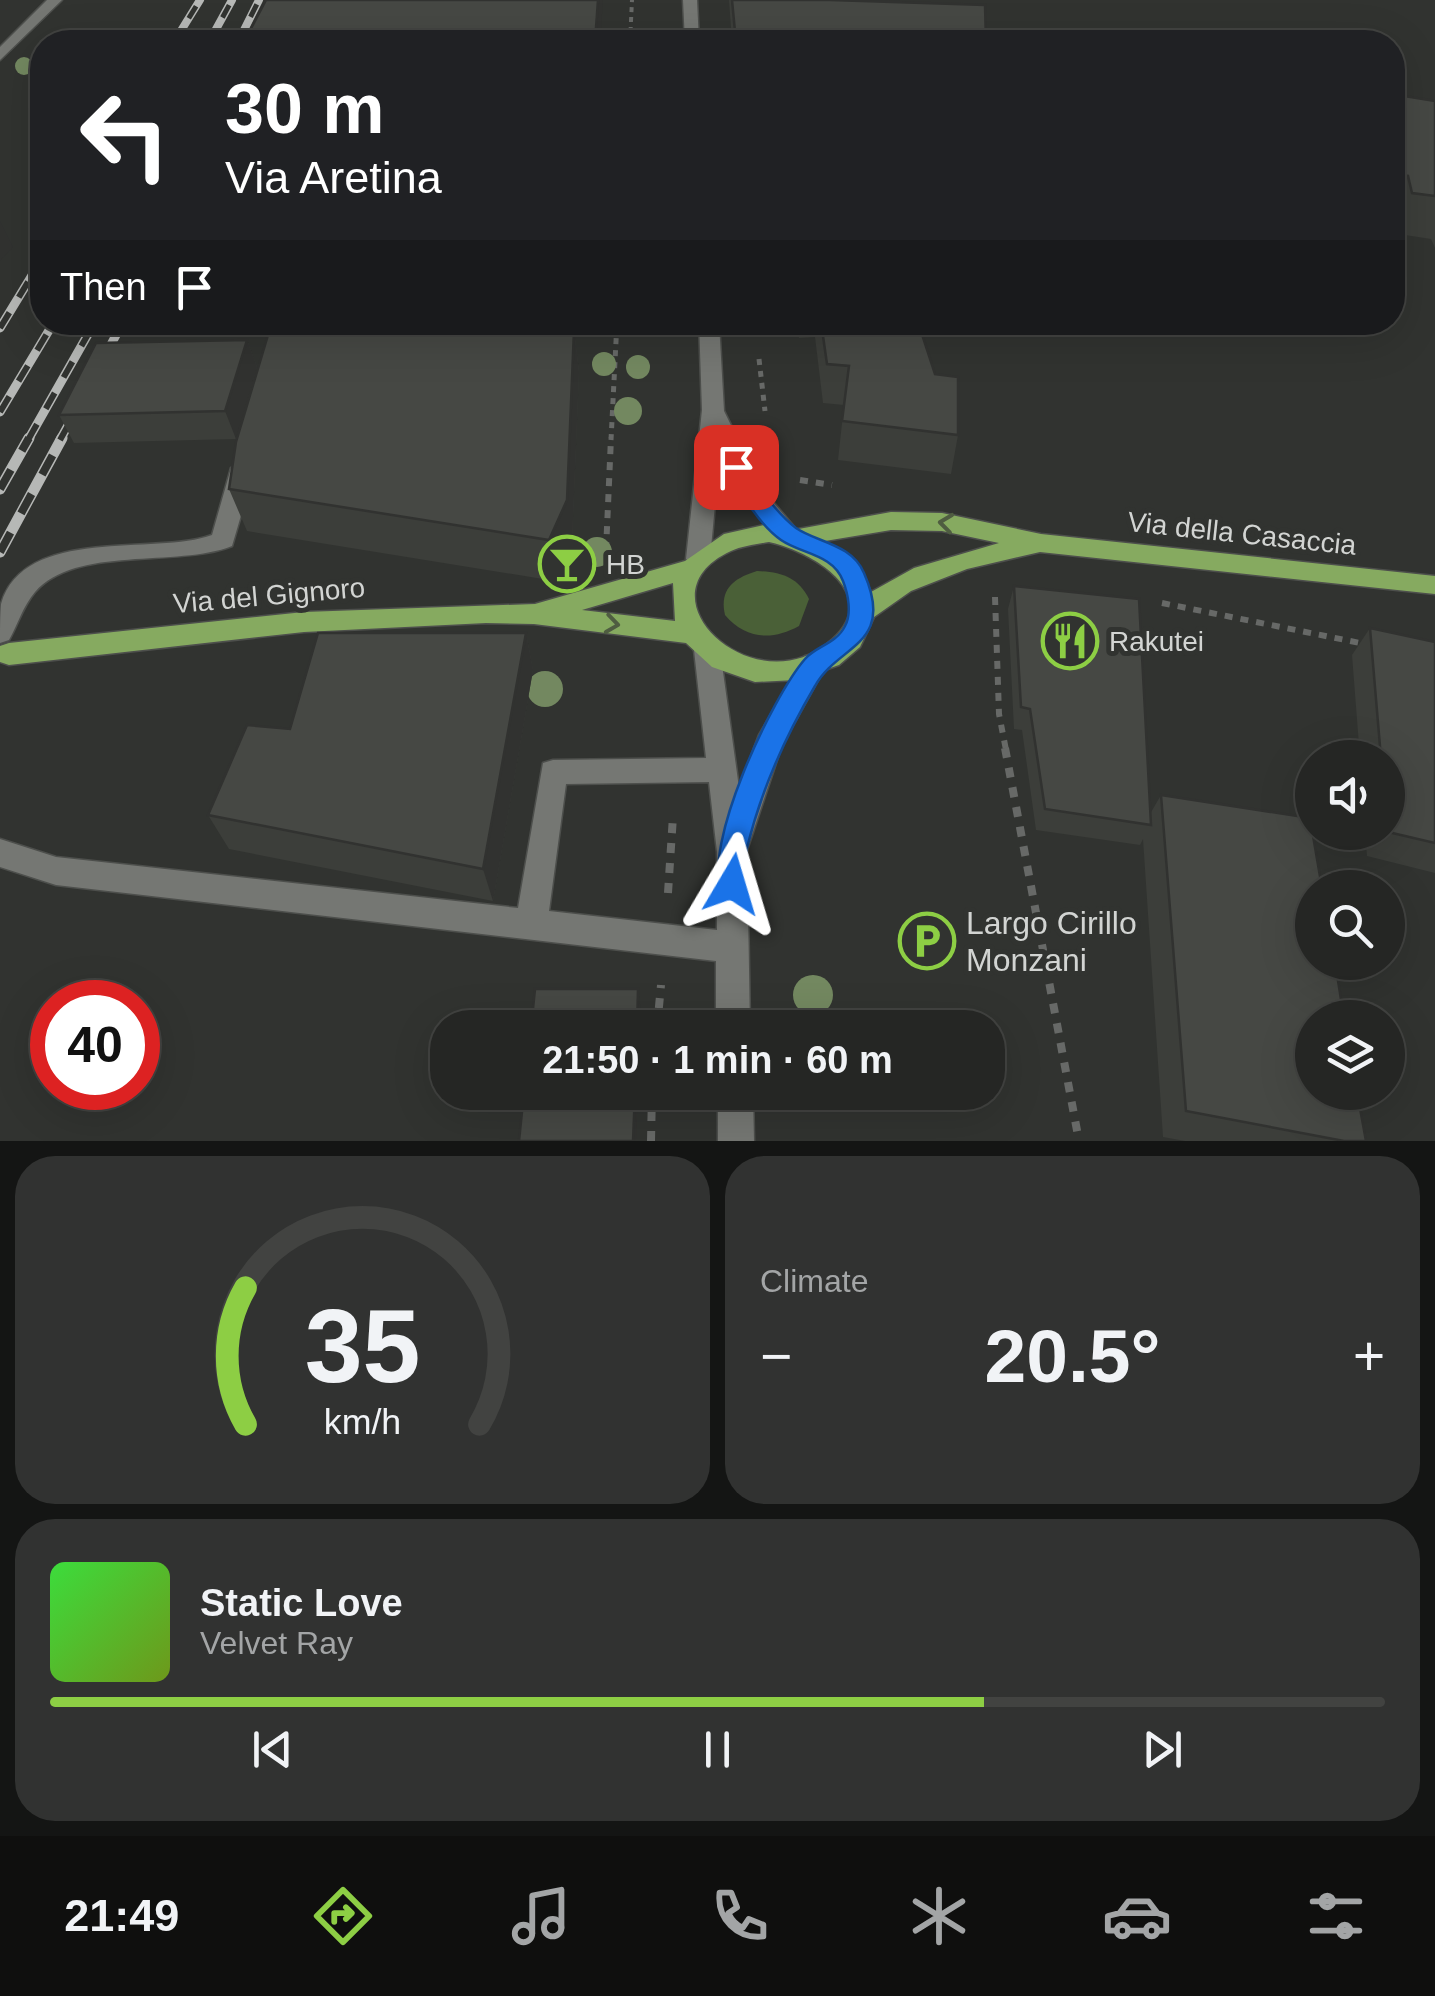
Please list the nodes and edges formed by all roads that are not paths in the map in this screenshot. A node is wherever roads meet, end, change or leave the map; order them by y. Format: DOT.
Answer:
graph roads {
  1 [pos="54,0"];
  2 [pos="690,0"];
  3 [pos="691,30"];
  4 [pos="0,55"];
  5 [pos="710,335"];
  6 [pos="713,410"];
  7 [pos="250,445"];
  8 [pos="794,536"];
  9 [pos="1041,543"];
  10 [pos="693,564"];
  11 [pos="1435,585"];
  12 [pos="862,612"];
  13 [pos="534,614"];
  14 [pos="699,642"];
  15 [pos="4,643"];
  16 [pos="814,664"];
  17 [pos="719,770"];
  18 [pos="732,852"];
  19 [pos="0,853"];
  20 [pos="530,926"];
  21 [pos="732,947"];
  22 [pos="734,1010"];
  23 [pos="735,1110"];
  24 [pos="736,1141"];
  1 -- 4 [label="street"];
  2 -- 3 [label="street"];
  5 -- 6 [label="street"];
  6 -- 8 [label="street"];
  6 -- 10 [label="street"];
  7 -- 15 [label="street"];
  9 -- 8 [label="main road, Via della Casaccia, one-way"];
  8 -- 10 [label="main road"];
  8 -- 12 [label="main road"];
  9 -- 11 [label="main road, Via della Casaccia"];
  9 -- 12 [label="main road, Via della Casaccia"];
  10 -- 13 [label="main road, Via del Gignoro"];
  10 -- 14 [label="main road"];
  12 -- 16 [label="main road"];
  13 -- 14 [label="main road, Via del Gignoro, one-way"];
  13 -- 15 [label="main road, Via del Gignoro"];
  14 -- 16 [label="main road"];
  14 -- 17 [label="street"];
  16 -- 18 [label="street"];
  17 -- 18 [label="street"];
  17 -- 20 [label="street"];
  18 -- 21 [label="street"];
  19 -- 20 [label="street"];
  20 -- 21 [label="street"];
  21 -- 22 [label="street"];
  23 -- 24 [label="street"];
}
